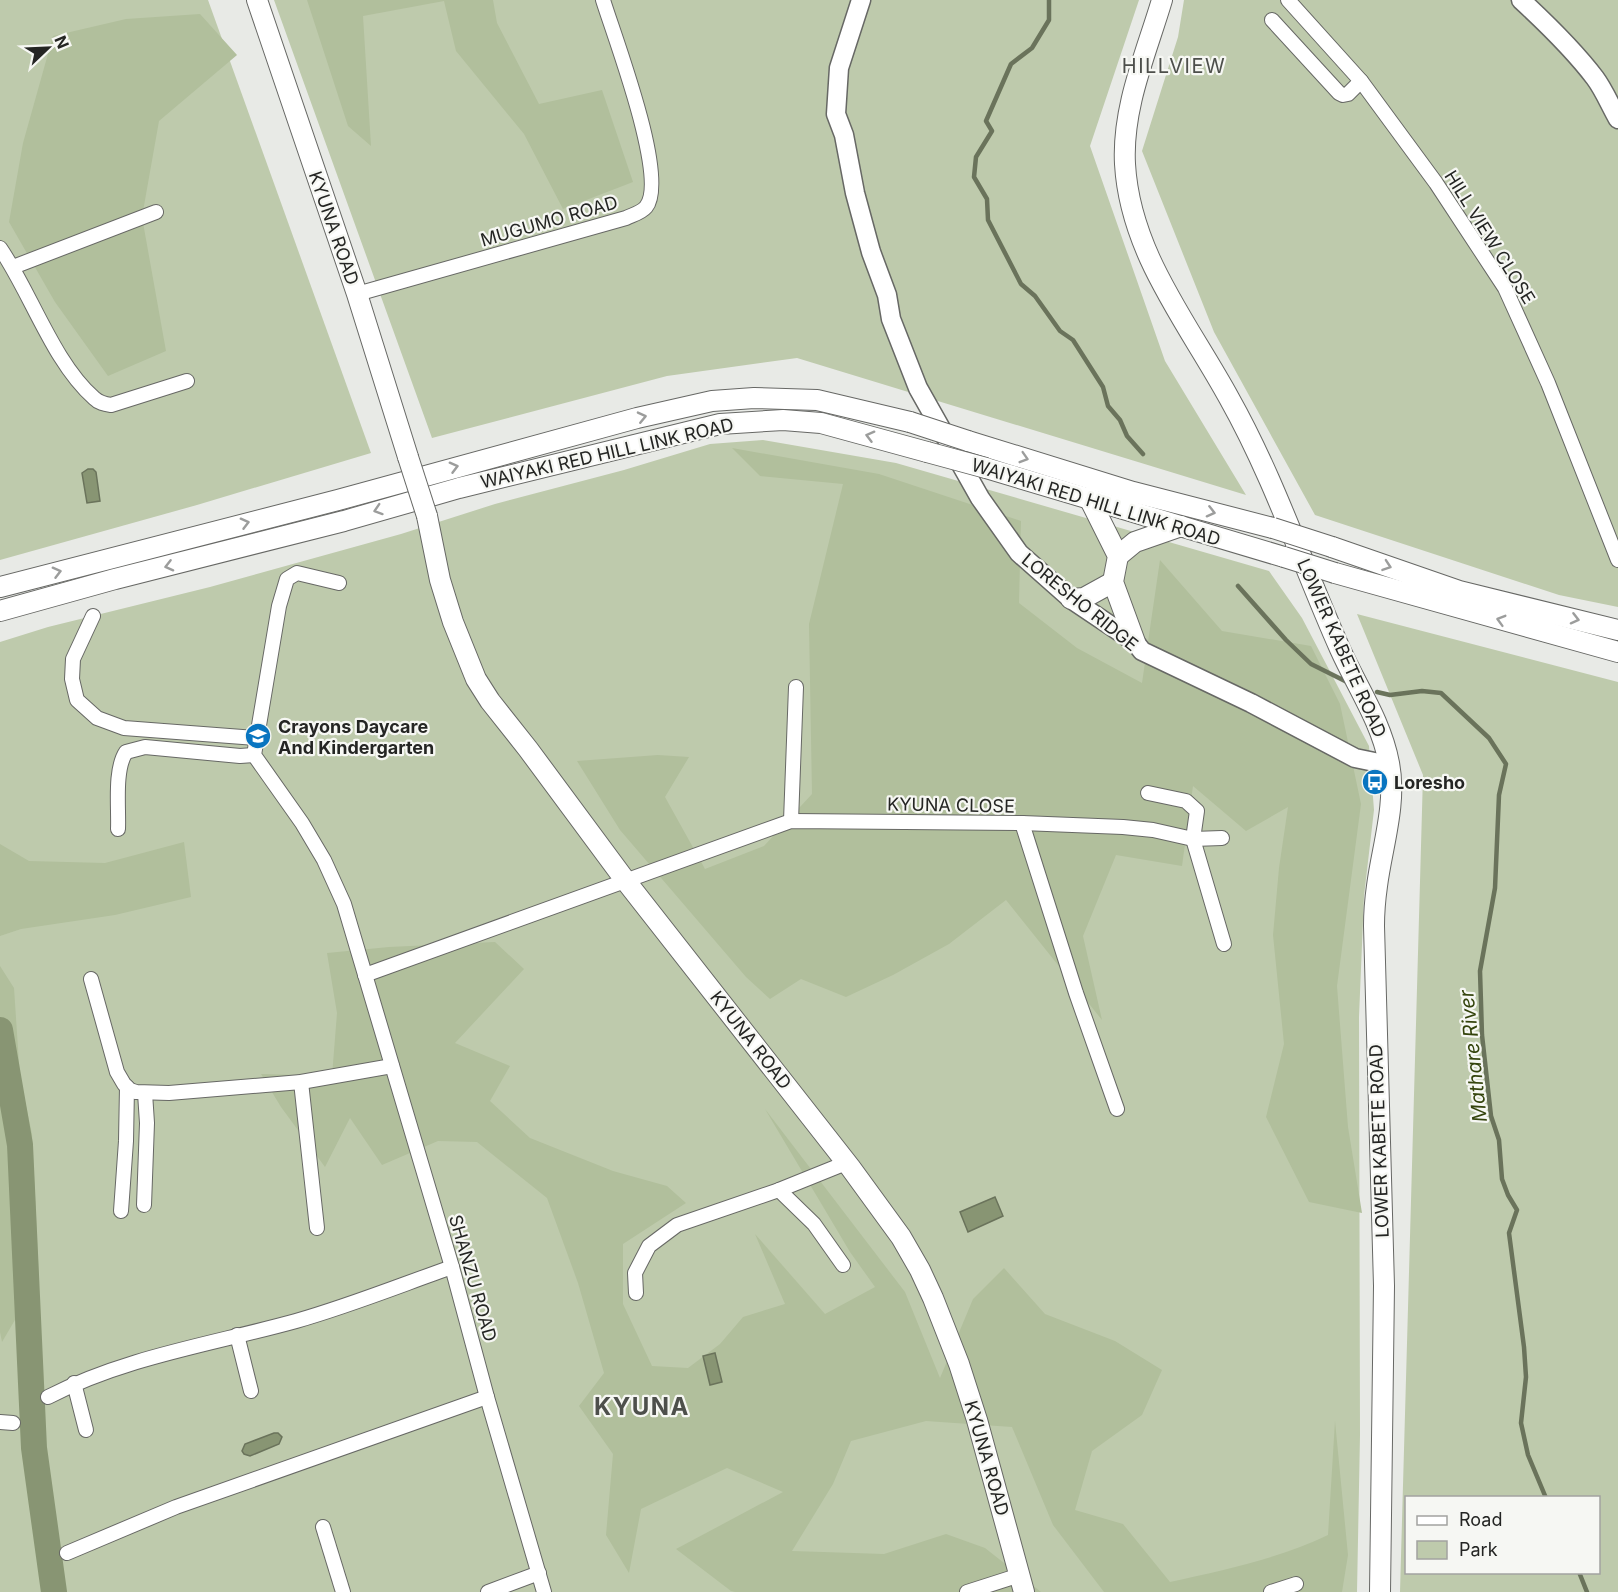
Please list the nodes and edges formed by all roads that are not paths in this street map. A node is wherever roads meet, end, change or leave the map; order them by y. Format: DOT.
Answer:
graph roads {
  1 [pos="257,0"];
  2 [pos="603,0"];
  3 [pos="861,0"];
  4 [pos="1162,0"];
  5 [pos="1288,0"];
  6 [pos="1521,0"];
  7 [pos="1272,20"];
  8 [pos="1361,81"];
  9 [pos="1618,119"];
  10 [pos="156,212"];
  11 [pos="0,248"];
  12 [pos="13,267"];
  13 [pos="357,294"];
  14 [pos="187,381"];
  15 [pos="1089,498"];
  16 [pos="1181,526"];
  17 [pos="1118,556"];
  18 [pos="1618,560"];
  19 [pos="1113,582"];
  20 [pos="339,583"];
  21 [pos="0,587"];
  22 [pos="1071,599"];
  23 [pos="0,610"];
  24 [pos="93,615"];
  25 [pos="1618,630"];
  26 [pos="1135,642"];
  27 [pos="1618,652"];
  28 [pos="796,687"];
  29 [pos="255,747"];
  30 [pos="1389,765"];
  31 [pos="1148,792"];
  32 [pos="791,821"];
  33 [pos="1022,824"];
  34 [pos="118,829"];
  35 [pos="1222,838"];
  36 [pos="1193,839"];
  37 [pos="626,880"];
  38 [pos="1224,945"];
  39 [pos="365,975"];
  40 [pos="91,979"];
  41 [pos="392,1066"];
  42 [pos="301,1082"];
  43 [pos="127,1087"];
  44 [pos="145,1093"];
  45 [pos="1117,1109"];
  46 [pos="846,1163"];
  47 [pos="779,1190"];
  48 [pos="144,1205"];
  49 [pos="121,1211"];
  50 [pos="317,1228"];
  51 [pos="843,1265"];
  52 [pos="452,1267"];
  53 [pos="636,1293"];
  54 [pos="237,1335"];
  55 [pos="74,1383"];
  56 [pos="250,1391"];
  57 [pos="48,1397"];
  58 [pos="487,1397"];
  59 [pos="86,1430"];
  60 [pos="324,1527"];
  61 [pos="68,1553"];
  62 [pos="538,1573"];
  63 [pos="1022,1584"];
  64 [pos="1296,1584"];
  65 [pos="343,1592"];
  66 [pos="488,1592"];
  67 [pos="544,1592"];
  68 [pos="967,1592"];
  69 [pos="1271,1592"];
  70 [pos="1380,1592"];
  1 -- 13 [label="main road, KYUNA ROAD"];
  2 -- 13 [label="street, MUGUMO ROAD"];
  3 -- 22 [label="street, LORESHO RIDGE"];
  4 -- 30 [label="main road, LOWER KABETE ROAD"];
  5 -- 8 [label="street, HILL VIEW CLOSE"];
  6 -- 9 [label="street"];
  7 -- 8 [label="street"];
  8 -- 18 [label="street, HILL VIEW CLOSE"];
  10 -- 12 [label="street"];
  11 -- 12 [label="street"];
  12 -- 14 [label="street"];
  13 -- 37 [label="main road, KYUNA ROAD, bridge"];
  15 -- 16 [label="main road, WAIYAKI RED HILL LINK ROAD"];
  15 -- 17 [label="main road"];
  15 -- 23 [label="main road, WAIYAKI RED HILL LINK ROAD, one-way, bridge"];
  16 -- 17 [label="main road"];
  27 -- 16 [label="main road, WAIYAKI RED HILL LINK ROAD, one-way, bridge"];
  17 -- 19 [label="main road"];
  19 -- 22 [label="main road"];
  19 -- 26 [label="main road"];
  20 -- 29 [label="street"];
  21 -- 25 [label="main road, WAIYAKI RED HILL LINK ROAD, one-way, bridge"];
  22 -- 26 [label="street, LORESHO RIDGE"];
  24 -- 29 [label="street"];
  26 -- 30 [label="street, LORESHO RIDGE"];
  28 -- 32 [label="street"];
  29 -- 34 [label="street"];
  29 -- 39 [label="street, SHANZU ROAD"];
  30 -- 70 [label="main road, LOWER KABETE ROAD"];
  31 -- 36 [label="street"];
  32 -- 33 [label="street, KYUNA CLOSE"];
  32 -- 37 [label="street, KYUNA CLOSE"];
  33 -- 36 [label="street"];
  33 -- 45 [label="street, KYUNA CLOSE"];
  35 -- 36 [label="street"];
  36 -- 38 [label="street"];
  37 -- 39 [label="street"];
  37 -- 46 [label="main road, KYUNA ROAD"];
  39 -- 41 [label="street, SHANZU ROAD"];
  40 -- 43 [label="street"];
  41 -- 42 [label="street"];
  41 -- 52 [label="street, SHANZU ROAD"];
  42 -- 44 [label="street"];
  42 -- 50 [label="street"];
  43 -- 44 [label="street"];
  43 -- 49 [label="street"];
  44 -- 48 [label="street"];
  46 -- 47 [label="street"];
  46 -- 63 [label="main road, KYUNA ROAD"];
  47 -- 51 [label="street"];
  47 -- 53 [label="street"];
  52 -- 54 [label="street"];
  52 -- 58 [label="street, SHANZU ROAD"];
  54 -- 55 [label="street"];
  54 -- 56 [label="street"];
  55 -- 57 [label="street"];
  55 -- 59 [label="street"];
  58 -- 61 [label="street"];
  58 -- 62 [label="street, SHANZU ROAD"];
  60 -- 65 [label="street"];
  62 -- 66 [label="street"];
  62 -- 67 [label="street, SHANZU ROAD"];
  63 -- 68 [label="street"];
  64 -- 69 [label="street"];
}
